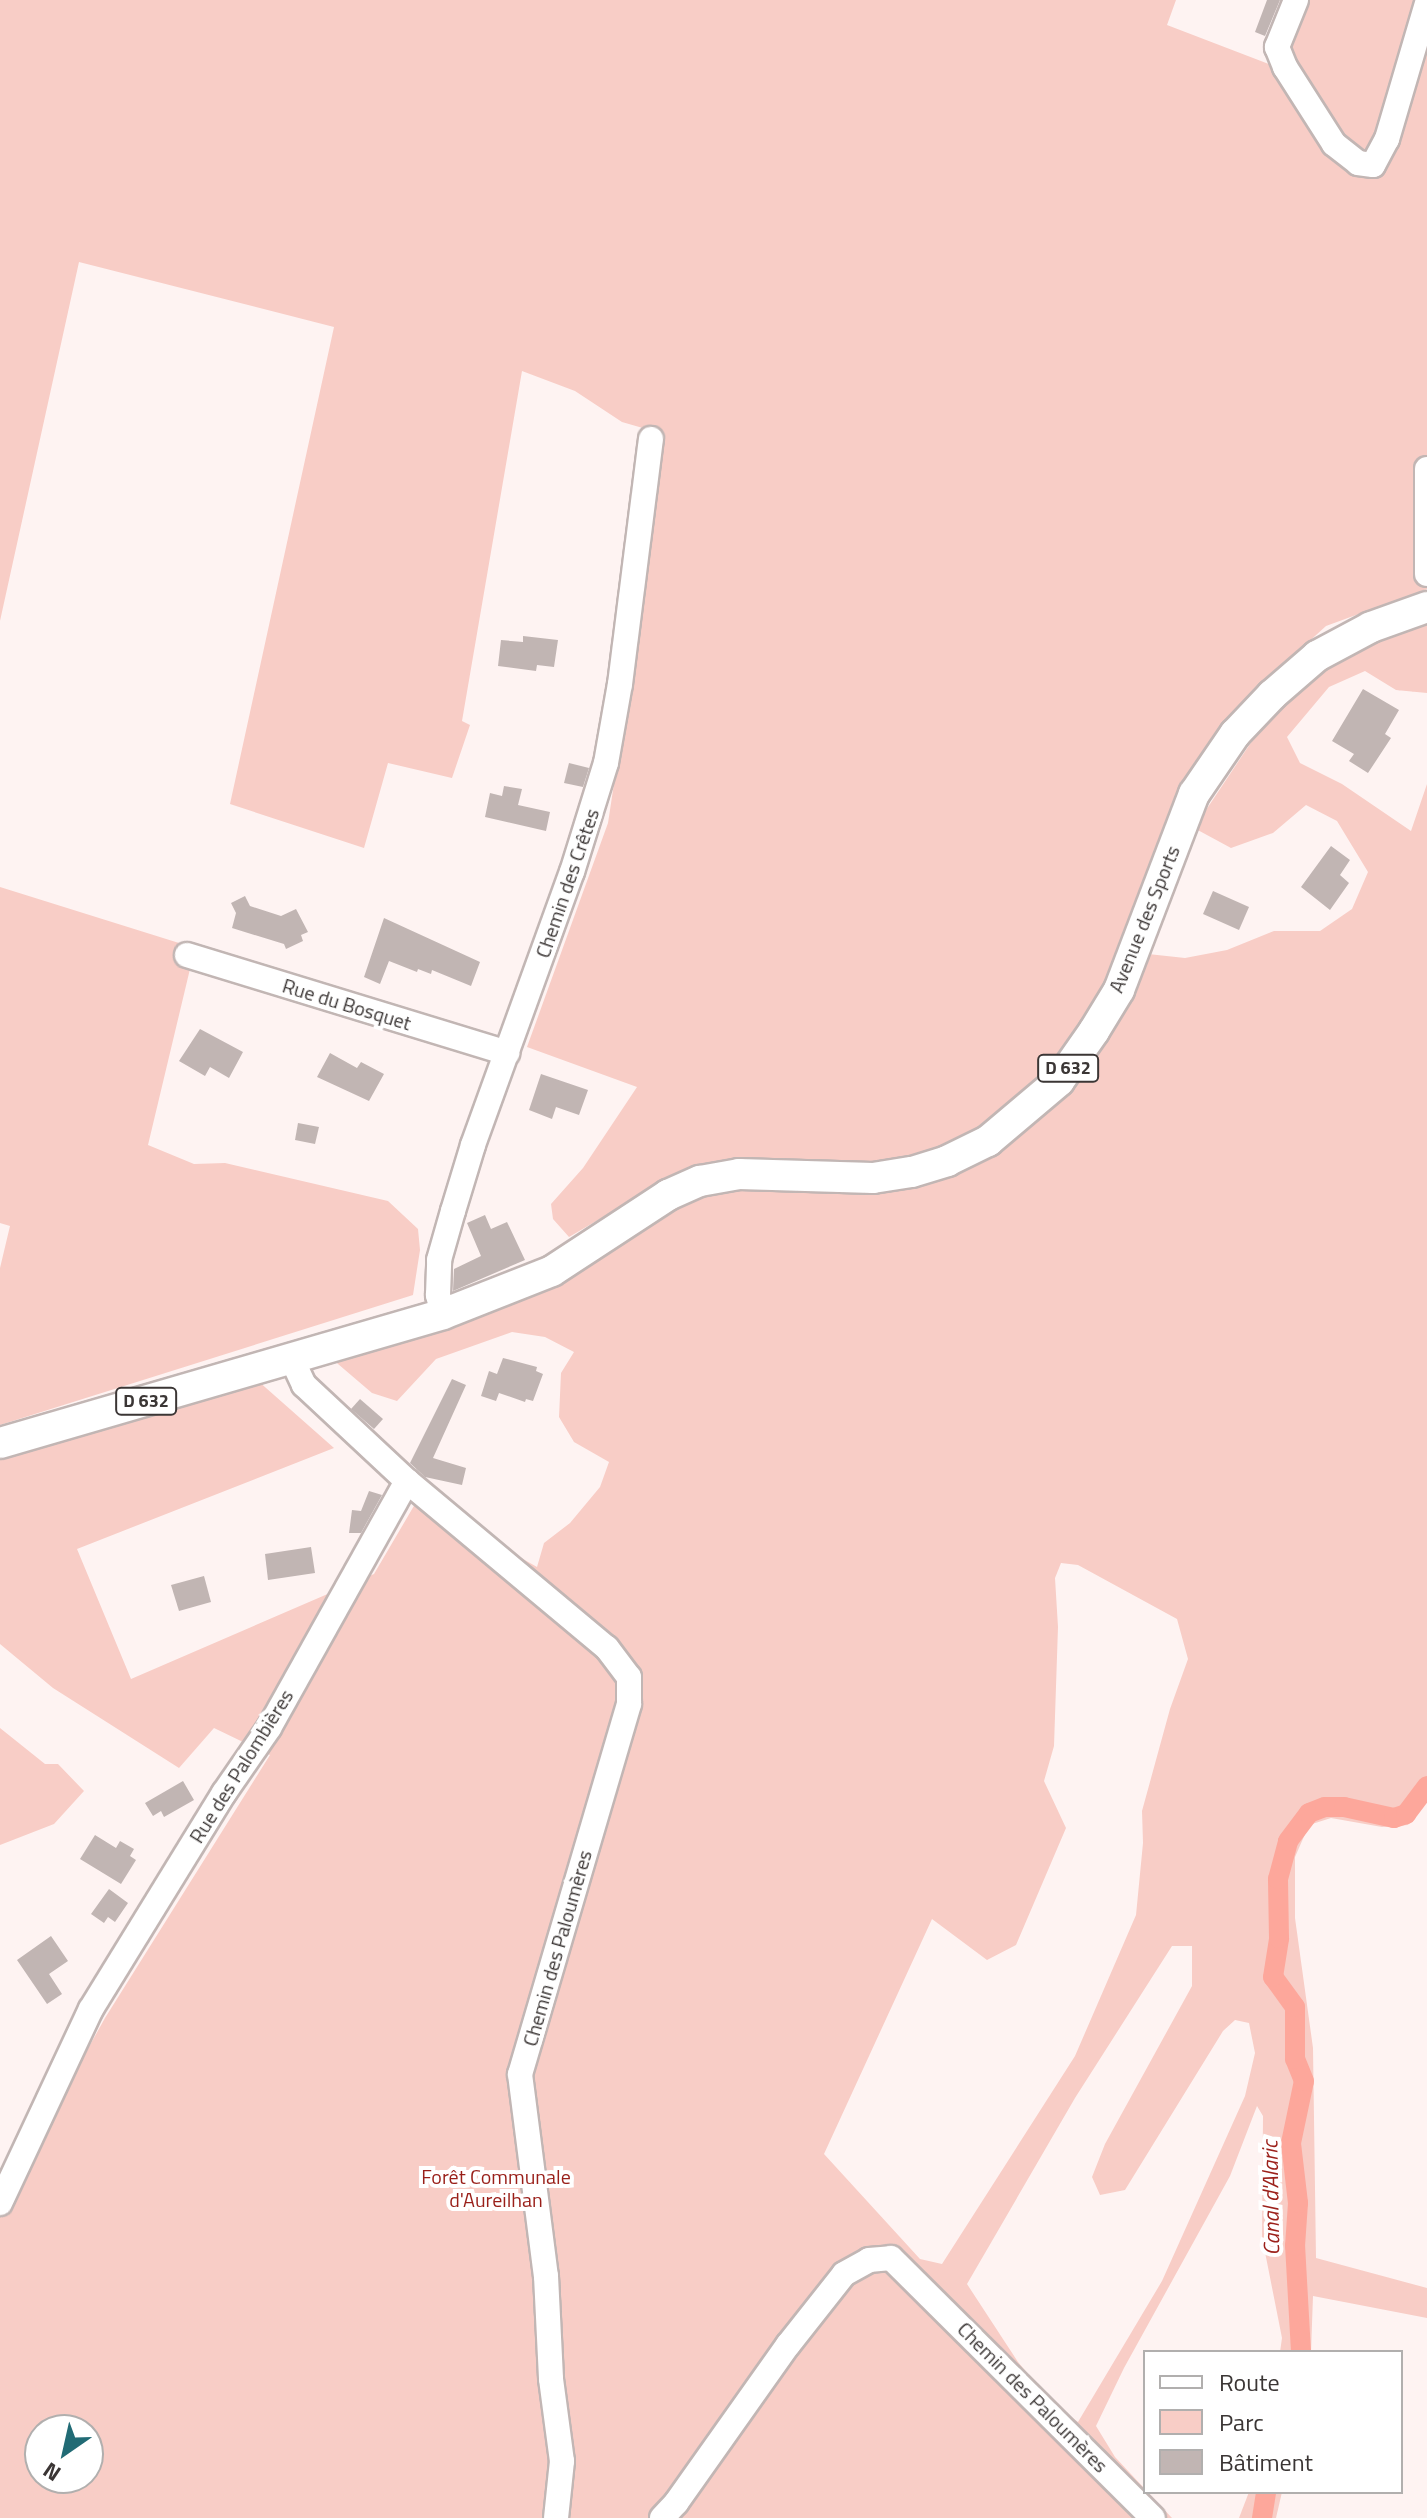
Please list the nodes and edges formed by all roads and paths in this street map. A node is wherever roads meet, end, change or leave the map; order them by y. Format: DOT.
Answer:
graph roads {
  1 [pos="1296,0"];
  2 [pos="1427,3"];
  3 [pos="651,439"];
  4 [pos="1427,469"];
  5 [pos="1427,546"];
  6 [pos="1427,574"];
  7 [pos="1427,607"];
  8 [pos="187,955"];
  9 [pos="507,1053"];
  10 [pos="443,1314"];
  11 [pos="292,1359"];
  12 [pos="0,1443"];
  13 [pos="407,1481"];
  14 [pos="0,2203"];
  15 [pos="556,2518"];
  16 [pos="662,2518"];
  17 [pos="1153,2518"];
  1 -- 2 [label="street"];
  3 -- 9 [label="street, Chemin des Crêtes"];
  4 -- 5 [label="street"];
  5 -- 6 [label="street"];
  7 -- 10 [label="main road, Avenue des Sports / D 632"];
  8 -- 9 [label="street, Rue du Bosquet"];
  9 -- 10 [label="street, Chemin des Crêtes"];
  10 -- 11 [label="main road, D 632"];
  11 -- 12 [label="main road, D 632"];
  11 -- 13 [label="street"];
  13 -- 14 [label="street, Rue des Palombières"];
  13 -- 15 [label="street, Chemin des Paloumères"];
  16 -- 17 [label="street, Chemin des Paloumères"];
}
